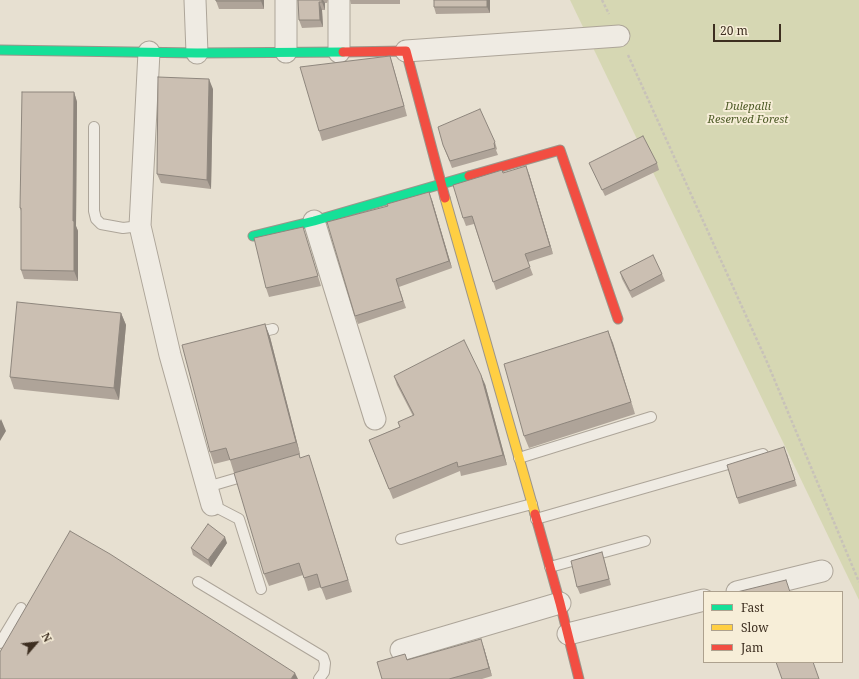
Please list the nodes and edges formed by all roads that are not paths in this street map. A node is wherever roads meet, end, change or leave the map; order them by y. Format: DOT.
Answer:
graph roads {
  1 [pos="195,0"];
  2 [pos="286,0"];
  3 [pos="339,0"];
  4 [pos="619,36"];
  5 [pos="0,50"];
  6 [pos="406,51"];
  7 [pos="149,52"];
  8 [pos="286,52"];
  9 [pos="339,52"];
  10 [pos="197,53"];
  11 [pos="94,127"];
  12 [pos="440,185"];
  13 [pos="314,220"];
  14 [pos="140,226"];
  15 [pos="253,236"];
  16 [pos="618,319"];
  17 [pos="273,329"];
  18 [pos="243,336"];
  19 [pos="651,417"];
  20 [pos="375,420"];
  21 [pos="773,451"];
  22 [pos="519,458"];
  23 [pos="260,472"];
  24 [pos="210,496"];
  25 [pos="532,504"];
  26 [pos="536,519"];
  27 [pos="401,539"];
  28 [pos="644,541"];
  29 [pos="550,567"];
  30 [pos="822,571"];
  31 [pos="198,582"];
  32 [pos="261,589"];
  33 [pos="741,591"];
  34 [pos="703,600"];
  35 [pos="560,603"];
  36 [pos="21,608"];
  37 [pos="568,634"];
  38 [pos="0,643"];
  39 [pos="401,650"];
  40 [pos="319,679"];
  41 [pos="579,679"];
  1 -- 10 [label="street"];
  2 -- 8 [label="street"];
  3 -- 9 [label="street"];
  4 -- 6 [label="street"];
  5 -- 7 [label="street"];
  6 -- 9 [label="street"];
  6 -- 12 [label="street"];
  7 -- 10 [label="street"];
  7 -- 14 [label="street"];
  8 -- 9 [label="street"];
  8 -- 10 [label="street"];
  11 -- 14 [label="lane"];
  12 -- 13 [label="street"];
  12 -- 16 [label="street"];
  12 -- 22 [label="street"];
  13 -- 15 [label="street"];
  13 -- 20 [label="street"];
  14 -- 24 [label="street"];
  17 -- 18 [label="lane"];
  19 -- 22 [label="lane"];
  21 -- 26 [label="lane"];
  22 -- 25 [label="street"];
  23 -- 24 [label="lane"];
  24 -- 32 [label="lane"];
  25 -- 26 [label="street"];
  25 -- 27 [label="lane"];
  26 -- 29 [label="street"];
  28 -- 29 [label="lane"];
  29 -- 35 [label="street"];
  30 -- 33 [label="street"];
  31 -- 40 [label="lane"];
  34 -- 37 [label="street"];
  35 -- 37 [label="street"];
  35 -- 39 [label="street"];
  36 -- 38 [label="lane"];
  37 -- 41 [label="street"];
}
